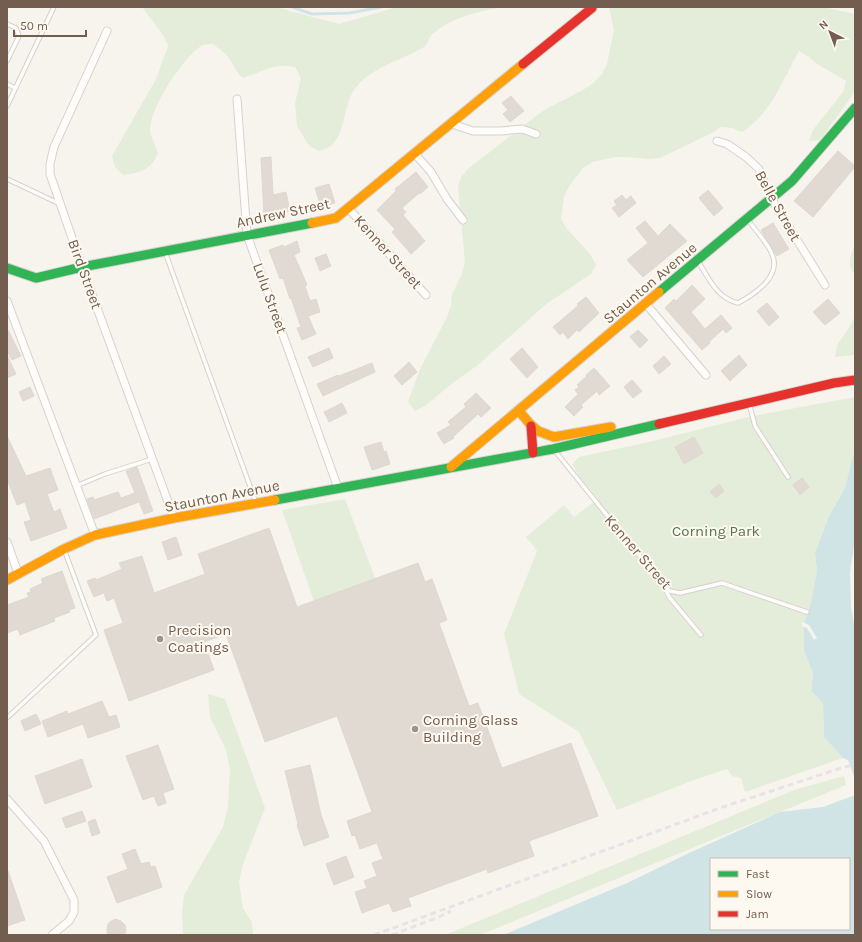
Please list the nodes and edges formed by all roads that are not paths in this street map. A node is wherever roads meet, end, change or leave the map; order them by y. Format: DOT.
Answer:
graph roads {
  1 [pos="54,7"];
  2 [pos="592,8"];
  3 [pos="7,24"];
  4 [pos="107,31"];
  5 [pos="7,61"];
  6 [pos="7,84"];
  7 [pos="15,88"];
  8 [pos="237,99"];
  9 [pos="7,106"];
  10 [pos="855,108"];
  11 [pos="452,124"];
  12 [pos="536,134"];
  13 [pos="717,141"];
  14 [pos="415,154"];
  15 [pos="7,179"];
  16 [pos="772,198"];
  17 [pos="60,204"];
  18 [pos="349,208"];
  19 [pos="747,219"];
  20 [pos="463,220"];
  21 [pos="247,235"];
  22 [pos="165,251"];
  23 [pos="698,260"];
  24 [pos="82,267"];
  25 [pos="7,268"];
  26 [pos="825,285"];
  27 [pos="426,295"];
  28 [pos="7,301"];
  29 [pos="646,304"];
  30 [pos="706,375"];
  31 [pos="855,380"];
  32 [pos="748,402"];
  33 [pos="519,411"];
  34 [pos="654,425"];
  35 [pos="531,426"];
  36 [pos="553,449"];
  37 [pos="533,452"];
  38 [pos="152,459"];
  39 [pos="451,467"];
  40 [pos="788,477"];
  41 [pos="76,486"];
  42 [pos="338,488"];
  43 [pos="256,503"];
  44 [pos="174,518"];
  45 [pos="94,535"];
  46 [pos="7,542"];
  47 [pos="64,549"];
  48 [pos="18,573"];
  49 [pos="7,580"];
  50 [pos="664,587"];
  51 [pos="808,612"];
  52 [pos="701,635"];
  53 [pos="7,718"];
  54 [pos="7,799"];
  55 [pos="52,935"];
  1 -- 7 [label="lane"];
  2 -- 11 [label="street, Andrew Street"];
  3 -- 5 [label="lane"];
  4 -- 17 [label="street, Bird Street"];
  6 -- 7 [label="lane"];
  7 -- 9 [label="lane"];
  8 -- 21 [label="street, Lulu Street"];
  10 -- 16 [label="street, Staunton Avenue"];
  11 -- 12 [label="street"];
  11 -- 14 [label="street, Andrew Street"];
  13 -- 16 [label="street, Belle Street"];
  14 -- 18 [label="street, Andrew Street"];
  14 -- 20 [label="street"];
  15 -- 17 [label="lane"];
  16 -- 19 [label="street, Staunton Avenue"];
  16 -- 26 [label="street, Belle Street"];
  17 -- 24 [label="street, Bird Street"];
  18 -- 21 [label="street, Andrew Street"];
  18 -- 27 [label="street, Kenner Street"];
  19 -- 23 [label="street, Staunton Avenue"];
  19 -- 23 [label="lane"];
  21 -- 22 [label="street, Andrew Street"];
  21 -- 42 [label="street, Lulu Street"];
  22 -- 24 [label="street, Andrew Street"];
  22 -- 43 [label="lane"];
  23 -- 29 [label="street, Staunton Avenue"];
  24 -- 25 [label="street, Andrew Street"];
  24 -- 38 [label="street, Bird Street"];
  28 -- 41 [label="street"];
  29 -- 30 [label="street"];
  29 -- 33 [label="street, Staunton Avenue"];
  31 -- 32 [label="street, Staunton Avenue"];
  32 -- 34 [label="street, Staunton Avenue"];
  32 -- 40 [label="lane"];
  33 -- 35 [label="street"];
  33 -- 39 [label="street, Staunton Avenue"];
  34 -- 35 [label="street"];
  34 -- 36 [label="street, Staunton Avenue"];
  35 -- 37 [label="street"];
  36 -- 37 [label="street, Staunton Avenue"];
  36 -- 50 [label="lane, Kenner Street"];
  37 -- 39 [label="street, Staunton Avenue"];
  38 -- 41 [label="lane"];
  38 -- 44 [label="street, Bird Street"];
  39 -- 42 [label="street, Staunton Avenue"];
  41 -- 45 [label="street"];
  42 -- 43 [label="street, Staunton Avenue"];
  43 -- 44 [label="street, Staunton Avenue"];
  44 -- 45 [label="street, Staunton Avenue"];
  45 -- 47 [label="street, Staunton Avenue"];
  46 -- 48 [label="street"];
  47 -- 48 [label="street, Staunton Avenue"];
  47 -- 53 [label="lane"];
  48 -- 49 [label="street, Staunton Avenue"];
  50 -- 51 [label="lane, Kenner Street"];
  50 -- 52 [label="lane"];
  54 -- 55 [label="street"];
}
